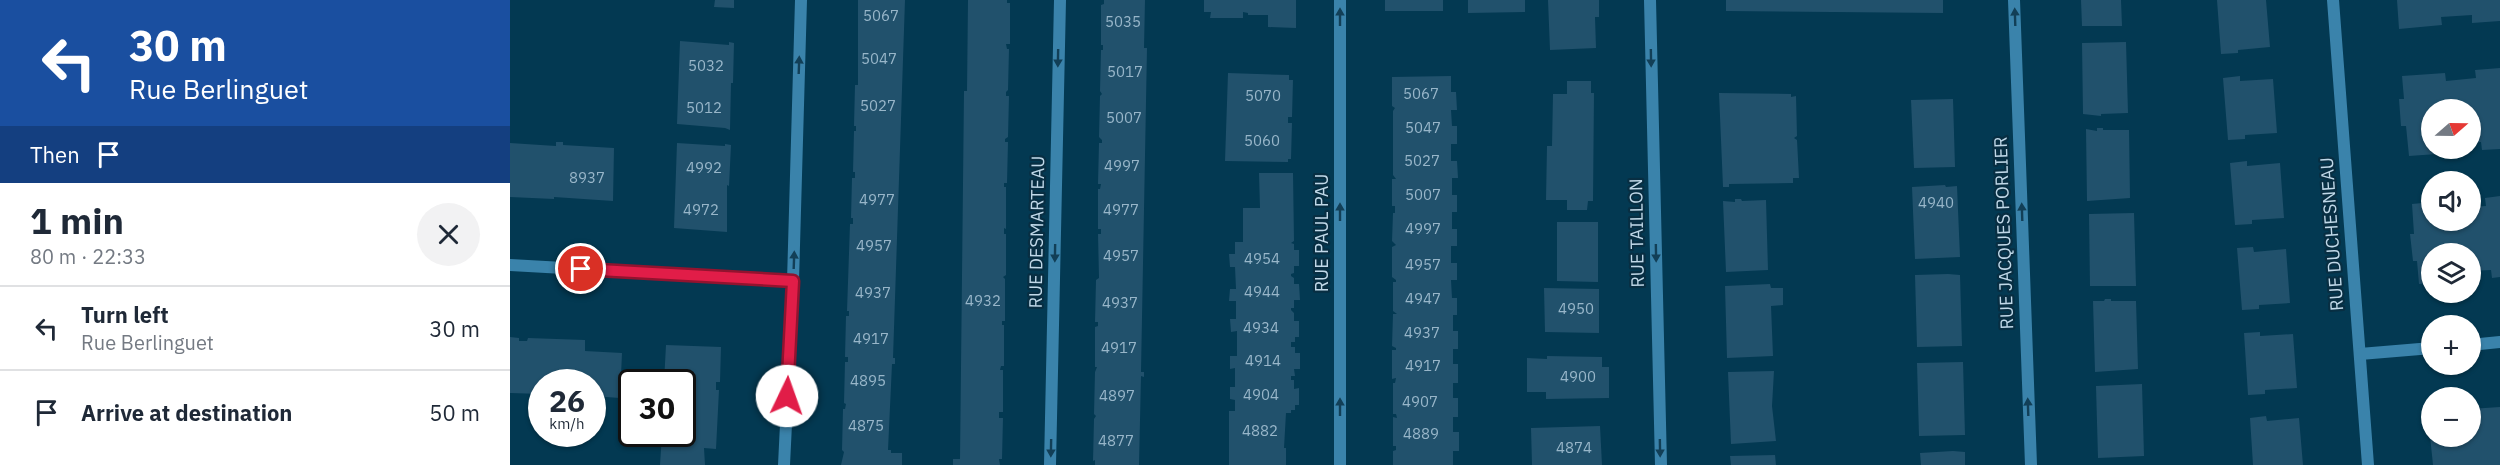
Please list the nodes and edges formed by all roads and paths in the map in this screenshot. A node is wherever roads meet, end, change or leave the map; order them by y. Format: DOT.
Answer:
graph roads {
  1 [pos="801,0"];
  2 [pos="1060,0"];
  3 [pos="1340,0"];
  4 [pos="1650,0"];
  5 [pos="2014,0"];
  6 [pos="2333,0"];
  7 [pos="510,265"];
  8 [pos="793,281"];
  9 [pos="2500,342"];
  10 [pos="2481,344"];
  11 [pos="2421,349"];
  12 [pos="2360,354"];
  13 [pos="784,465"];
  14 [pos="1050,465"];
  15 [pos="1340,465"];
  16 [pos="1661,465"];
  17 [pos="2031,465"];
  18 [pos="2368,465"];
  8 -- 1 [label="street, one-way"];
  2 -- 14 [label="street, RUE DESMARTEAU, one-way"];
  15 -- 3 [label="street, RUE PAUL PAU, one-way"];
  4 -- 16 [label="street, RUE TAILLON, one-way"];
  17 -- 5 [label="street, RUE JACQUES PORLIER, one-way"];
  6 -- 12 [label="street, RUE DUCHESNEAU"];
  7 -- 8 [label="street"];
  8 -- 13 [label="street"];
  9 -- 10 [label="street"];
  11 -- 12 [label="street"];
  12 -- 18 [label="street, RUE DUCHESNEAU"];
}
